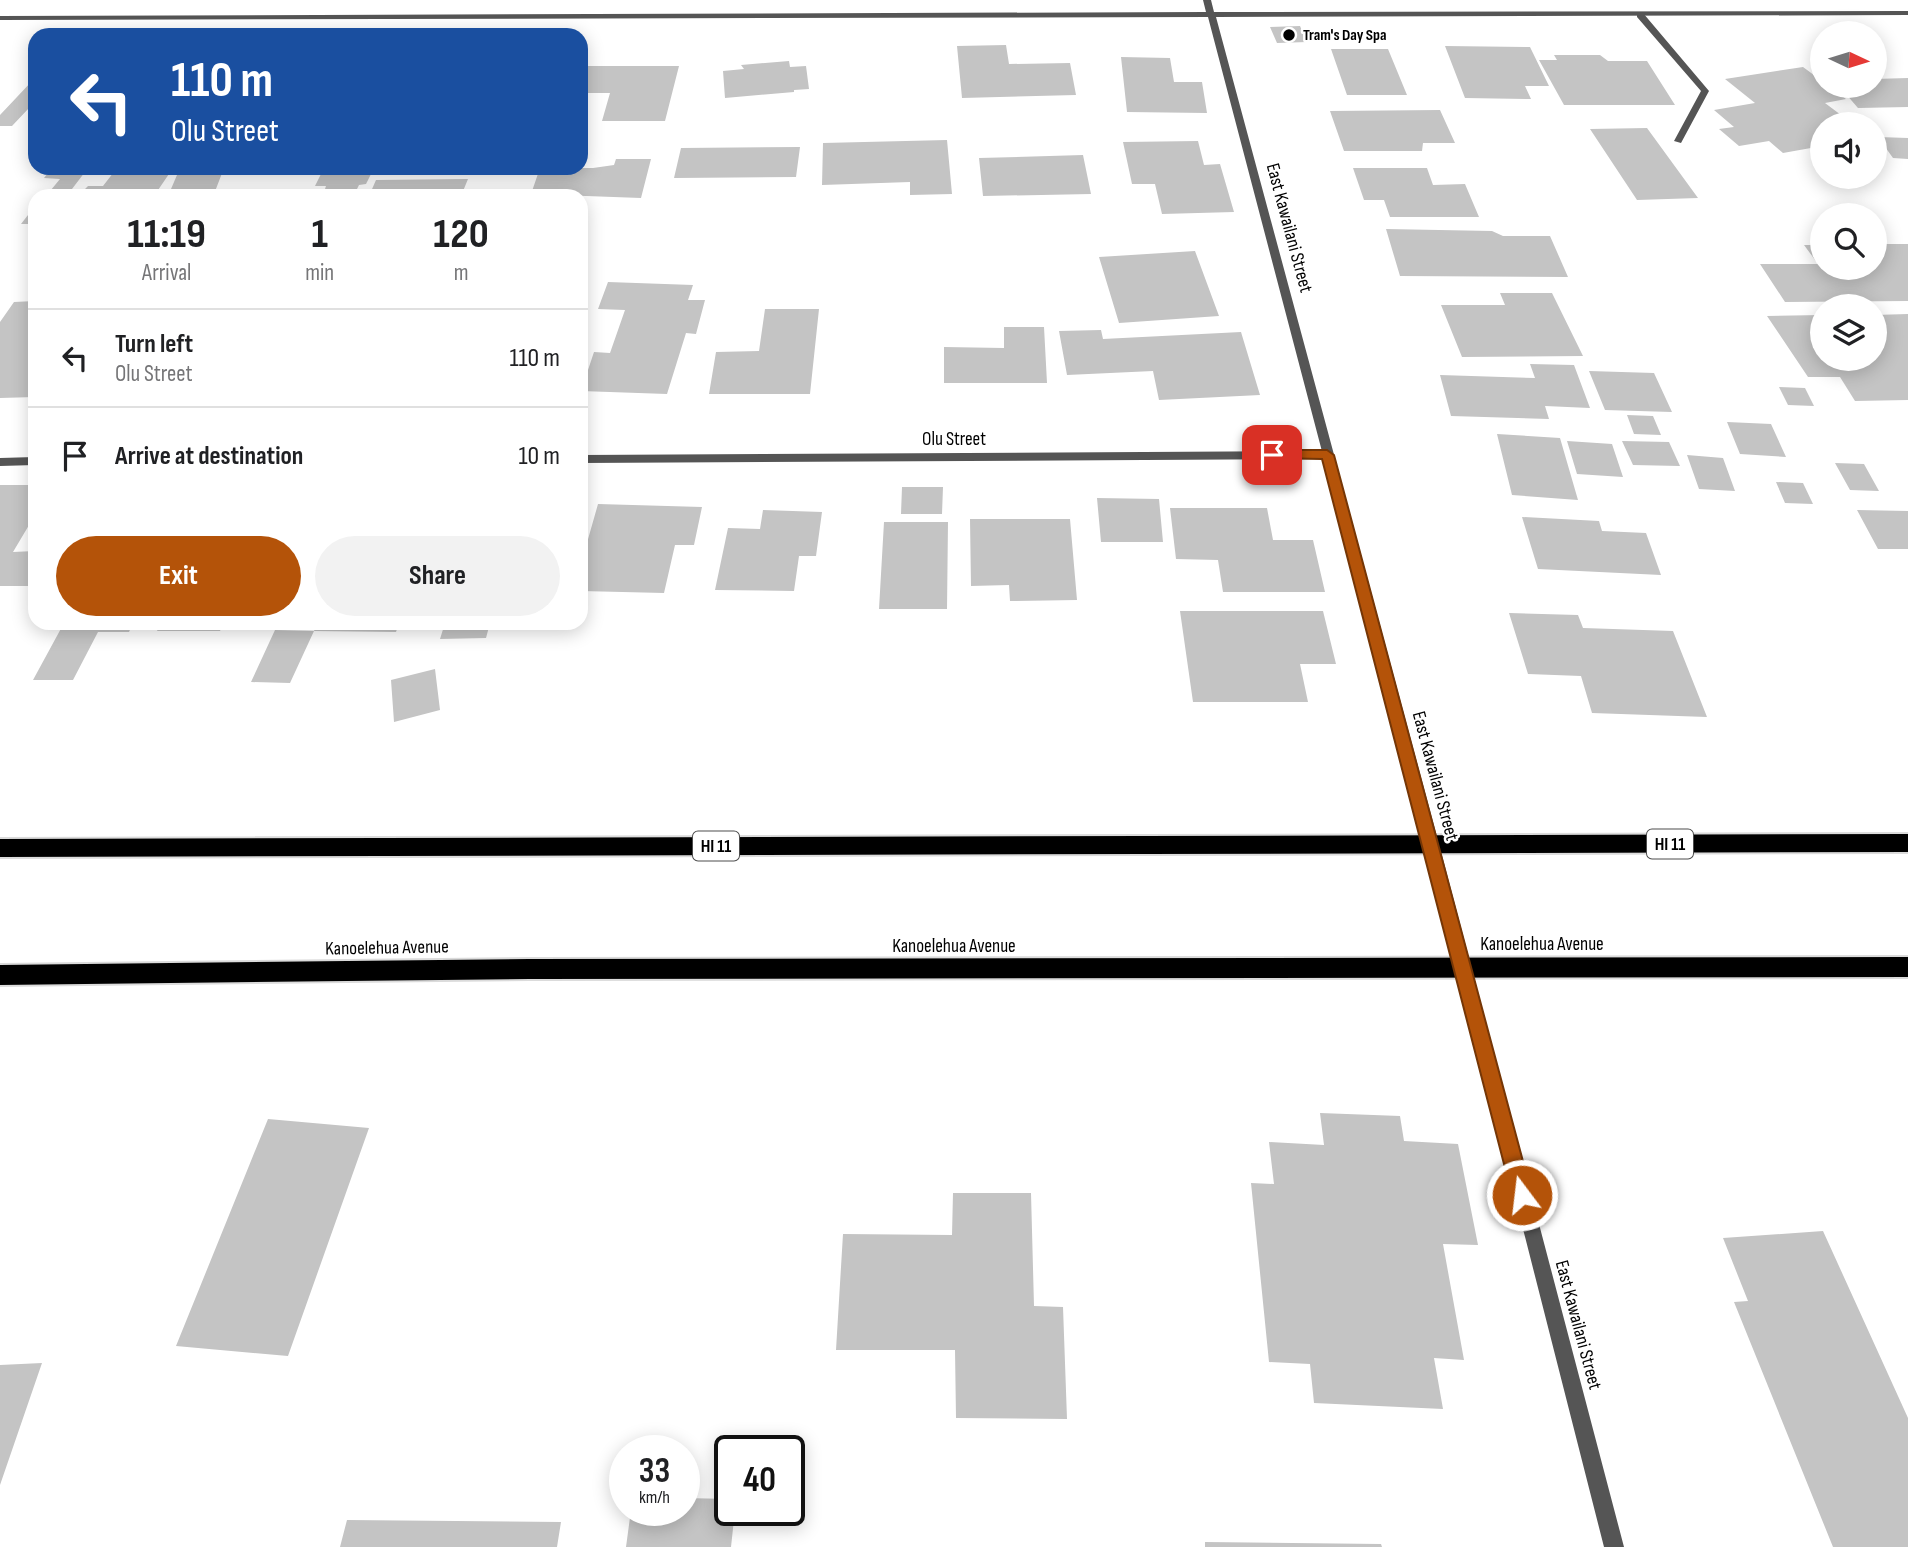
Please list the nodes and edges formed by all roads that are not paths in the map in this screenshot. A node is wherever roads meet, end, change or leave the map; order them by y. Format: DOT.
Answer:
graph roads {
  1 [pos="1207,0"];
  2 [pos="1908,13"];
  3 [pos="1640,15"];
  4 [pos="1211,17"];
  5 [pos="0,18"];
  6 [pos="1678,141"];
  7 [pos="1327,455"];
  8 [pos="588,458"];
  9 [pos="0,461"];
  10 [pos="28,461"];
  11 [pos="1908,843"];
  12 [pos="1432,844"];
  13 [pos="0,848"];
  14 [pos="1462,967"];
  15 [pos="1908,967"];
  16 [pos="0,975"];
  17 [pos="1614,1547"];
  1 -- 4 [label="street, East Kawailani Street"];
  2 -- 3 [label="street"];
  3 -- 4 [label="street"];
  3 -- 6 [label="street"];
  4 -- 5 [label="street"];
  4 -- 7 [label="street, East Kawailani Street"];
  7 -- 8 [label="street, Olu Street"];
  7 -- 12 [label="street, East Kawailani Street"];
  9 -- 10 [label="street"];
  11 -- 12 [label="highway, HI 11"];
  12 -- 13 [label="highway, HI 11"];
  12 -- 14 [label="street, East Kawailani Street"];
  14 -- 15 [label="highway, Kanoelehua Avenue"];
  14 -- 16 [label="highway, Kanoelehua Avenue"];
  14 -- 17 [label="street, East Kawailani Street"];
}
